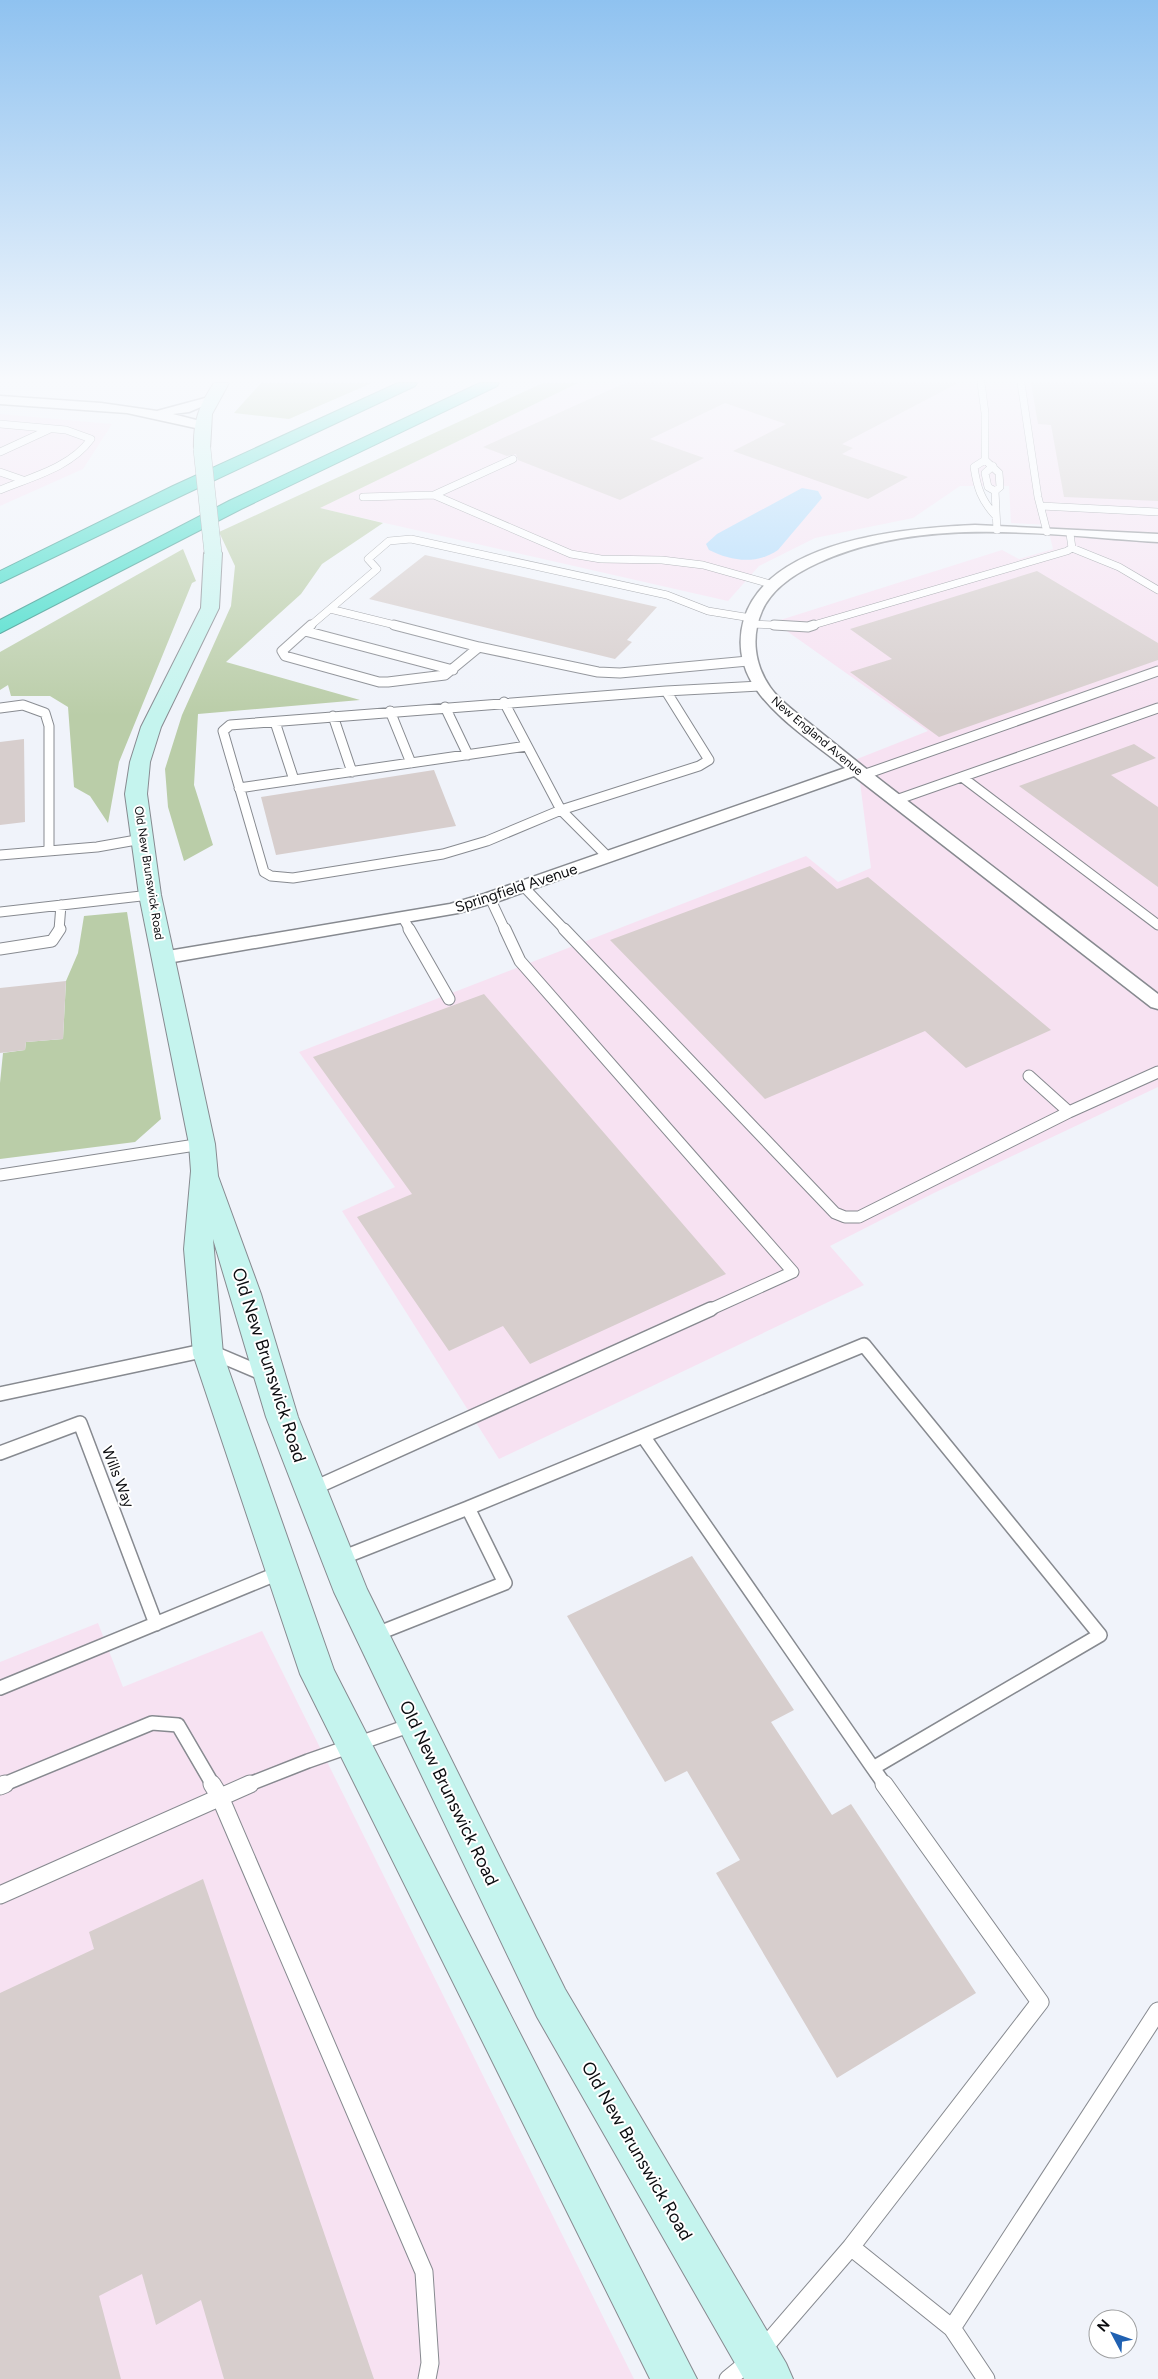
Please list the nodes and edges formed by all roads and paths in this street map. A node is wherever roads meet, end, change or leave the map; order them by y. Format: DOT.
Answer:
graph roads {
  1 [pos="170,494"];
  2 [pos="207,494"];
  3 [pos="256,494"];
  4 [pos="979,494"];
  5 [pos="995,494"];
  6 [pos="1039,494"];
  7 [pos="434,495"];
  8 [pos="363,497"];
  9 [pos="1041,506"];
  10 [pos="1158,512"];
  11 [pos="996,522"];
  12 [pos="1046,532"];
  13 [pos="1158,538"];
  14 [pos="1071,541"];
  15 [pos="0,578"];
  16 [pos="774,585"];
  17 [pos="1158,590"];
  18 [pos="330,609"];
  19 [pos="750,621"];
  20 [pos="0,627"];
  21 [pos="305,631"];
  22 [pos="479,647"];
  23 [pos="748,661"];
  24 [pos="453,670"];
  25 [pos="1158,670"];
  26 [pos="760,686"];
  27 [pos="666,690"];
  28 [pos="504,702"];
  29 [pos="445,707"];
  30 [pos="0,708"];
  31 [pos="1158,708"];
  32 [pos="390,711"];
  33 [pos="333,716"];
  34 [pos="274,722"];
  35 [pos="527,746"];
  36 [pos="468,755"];
  37 [pos="411,763"];
  38 [pos="352,772"];
  39 [pos="860,773"];
  40 [pos="962,777"];
  41 [pos="294,780"];
  42 [pos="240,788"];
  43 [pos="896,800"];
  44 [pos="561,810"];
  45 [pos="142,839"];
  46 [pos="50,851"];
  47 [pos="0,855"];
  48 [pos="608,857"];
  49 [pos="524,887"];
  50 [pos="150,895"];
  51 [pos="490,898"];
  52 [pos="61,905"];
  53 [pos="0,912"];
  54 [pos="403,918"];
  55 [pos="1158,925"];
  56 [pos="0,949"];
  57 [pos="162,958"];
  58 [pos="449,999"];
  59 [pos="1158,1004"];
  60 [pos="1158,1072"];
  61 [pos="1029,1076"];
  62 [pos="1069,1112"];
  63 [pos="203,1158"];
  64 [pos="0,1175"];
  65 [pos="207,1350"];
  66 [pos="270,1377"];
  67 [pos="0,1394"];
  68 [pos="643,1436"];
  69 [pos="0,1453"];
  70 [pos="310,1489"];
  71 [pos="468,1508"];
  72 [pos="338,1559"];
  73 [pos="282,1572"];
  74 [pos="156,1624"];
  75 [pos="372,1636"];
  76 [pos="0,1688"];
  77 [pos="415,1724"];
  78 [pos="353,1743"];
  79 [pos="873,1768"];
  80 [pos="0,1786"];
  81 [pos="220,1797"];
  82 [pos="0,1895"];
  83 [pos="1158,2012"];
  84 [pos="851,2247"];
  85 [pos="952,2328"];
  86 [pos="752,2372"];
  87 [pos="427,2379"];
  88 [pos="674,2379"];
  89 [pos="986,2379"];
  1 -- 15 [label="highway"];
  2 -- 45 [label="main road, Old New Brunswick Road, bridge"];
  3 -- 20 [label="highway"];
  4 -- 11 [label="lane"];
  5 -- 11 [label="lane"];
  6 -- 9 [label="lane"];
  7 -- 8 [label="lane"];
  7 -- 16 [label="lane"];
  9 -- 10 [label="lane"];
  9 -- 12 [label="lane"];
  11 -- 12 [label="street, New England Avenue"];
  11 -- 16 [label="street, New England Avenue"];
  12 -- 14 [label="street, New England Avenue"];
  13 -- 14 [label="street, New England Avenue"];
  14 -- 17 [label="lane"];
  14 -- 19 [label="lane"];
  16 -- 19 [label="street, New England Avenue"];
  18 -- 19 [label="lane"];
  18 -- 21 [label="lane"];
  18 -- 22 [label="lane"];
  19 -- 23 [label="street, New England Avenue"];
  21 -- 24 [label="lane"];
  21 -- 24 [label="lane"];
  22 -- 23 [label="lane"];
  22 -- 24 [label="lane"];
  23 -- 26 [label="street, New England Avenue"];
  25 -- 39 [label="lane"];
  26 -- 27 [label="lane"];
  26 -- 39 [label="street, New England Avenue"];
  27 -- 28 [label="lane"];
  27 -- 44 [label="lane"];
  28 -- 29 [label="lane"];
  28 -- 35 [label="lane"];
  29 -- 32 [label="lane"];
  29 -- 36 [label="lane"];
  30 -- 46 [label="lane"];
  31 -- 40 [label="lane"];
  32 -- 33 [label="lane"];
  32 -- 37 [label="lane"];
  33 -- 34 [label="lane"];
  33 -- 38 [label="lane"];
  34 -- 41 [label="lane"];
  34 -- 42 [label="lane"];
  35 -- 36 [label="lane"];
  35 -- 44 [label="lane"];
  36 -- 37 [label="lane"];
  37 -- 38 [label="lane"];
  38 -- 41 [label="lane"];
  39 -- 43 [label="street, New England Avenue"];
  39 -- 48 [label="street, Springfield Avenue"];
  40 -- 43 [label="lane"];
  40 -- 55 [label="lane"];
  41 -- 42 [label="lane"];
  42 -- 44 [label="lane"];
  43 -- 59 [label="street, New England Avenue"];
  44 -- 48 [label="lane"];
  45 -- 46 [label="lane"];
  45 -- 50 [label="main road, Old New Brunswick Road"];
  46 -- 47 [label="lane"];
  48 -- 49 [label="street, Springfield Avenue"];
  49 -- 51 [label="street, Springfield Avenue"];
  49 -- 62 [label="lane"];
  50 -- 52 [label="lane"];
  50 -- 57 [label="main road, Old New Brunswick Road"];
  51 -- 54 [label="street, Springfield Avenue"];
  51 -- 70 [label="lane"];
  52 -- 53 [label="lane"];
  52 -- 56 [label="lane"];
  54 -- 57 [label="street, Springfield Avenue"];
  54 -- 58 [label="lane"];
  57 -- 63 [label="main road, Old New Brunswick Road"];
  60 -- 62 [label="lane"];
  61 -- 62 [label="lane"];
  63 -- 64 [label="lane"];
  63 -- 65 [label="main road, Old New Brunswick Road"];
  63 -- 66 [label="main road, Old New Brunswick Road"];
  65 -- 66 [label="lane"];
  65 -- 67 [label="lane"];
  65 -- 73 [label="main road, Old New Brunswick Road"];
  66 -- 70 [label="main road, Old New Brunswick Road"];
  68 -- 71 [label="lane"];
  68 -- 79 [label="lane"];
  68 -- 79 [label="lane"];
  69 -- 74 [label="lane, Wills Way"];
  70 -- 72 [label="main road, Old New Brunswick Road"];
  71 -- 72 [label="lane"];
  71 -- 75 [label="lane"];
  72 -- 75 [label="main road, Old New Brunswick Road"];
  73 -- 74 [label="lane"];
  73 -- 78 [label="main road, Old New Brunswick Road"];
  74 -- 76 [label="lane"];
  75 -- 77 [label="main road, Old New Brunswick Road"];
  77 -- 78 [label="lane"];
  77 -- 86 [label="main road, Old New Brunswick Road"];
  78 -- 81 [label="lane"];
  78 -- 88 [label="main road, Old New Brunswick Road"];
  79 -- 84 [label="lane"];
  80 -- 81 [label="lane"];
  81 -- 82 [label="lane"];
  81 -- 87 [label="lane"];
  83 -- 85 [label="lane"];
  84 -- 85 [label="lane"];
  84 -- 86 [label="lane"];
  85 -- 89 [label="lane"];
}
